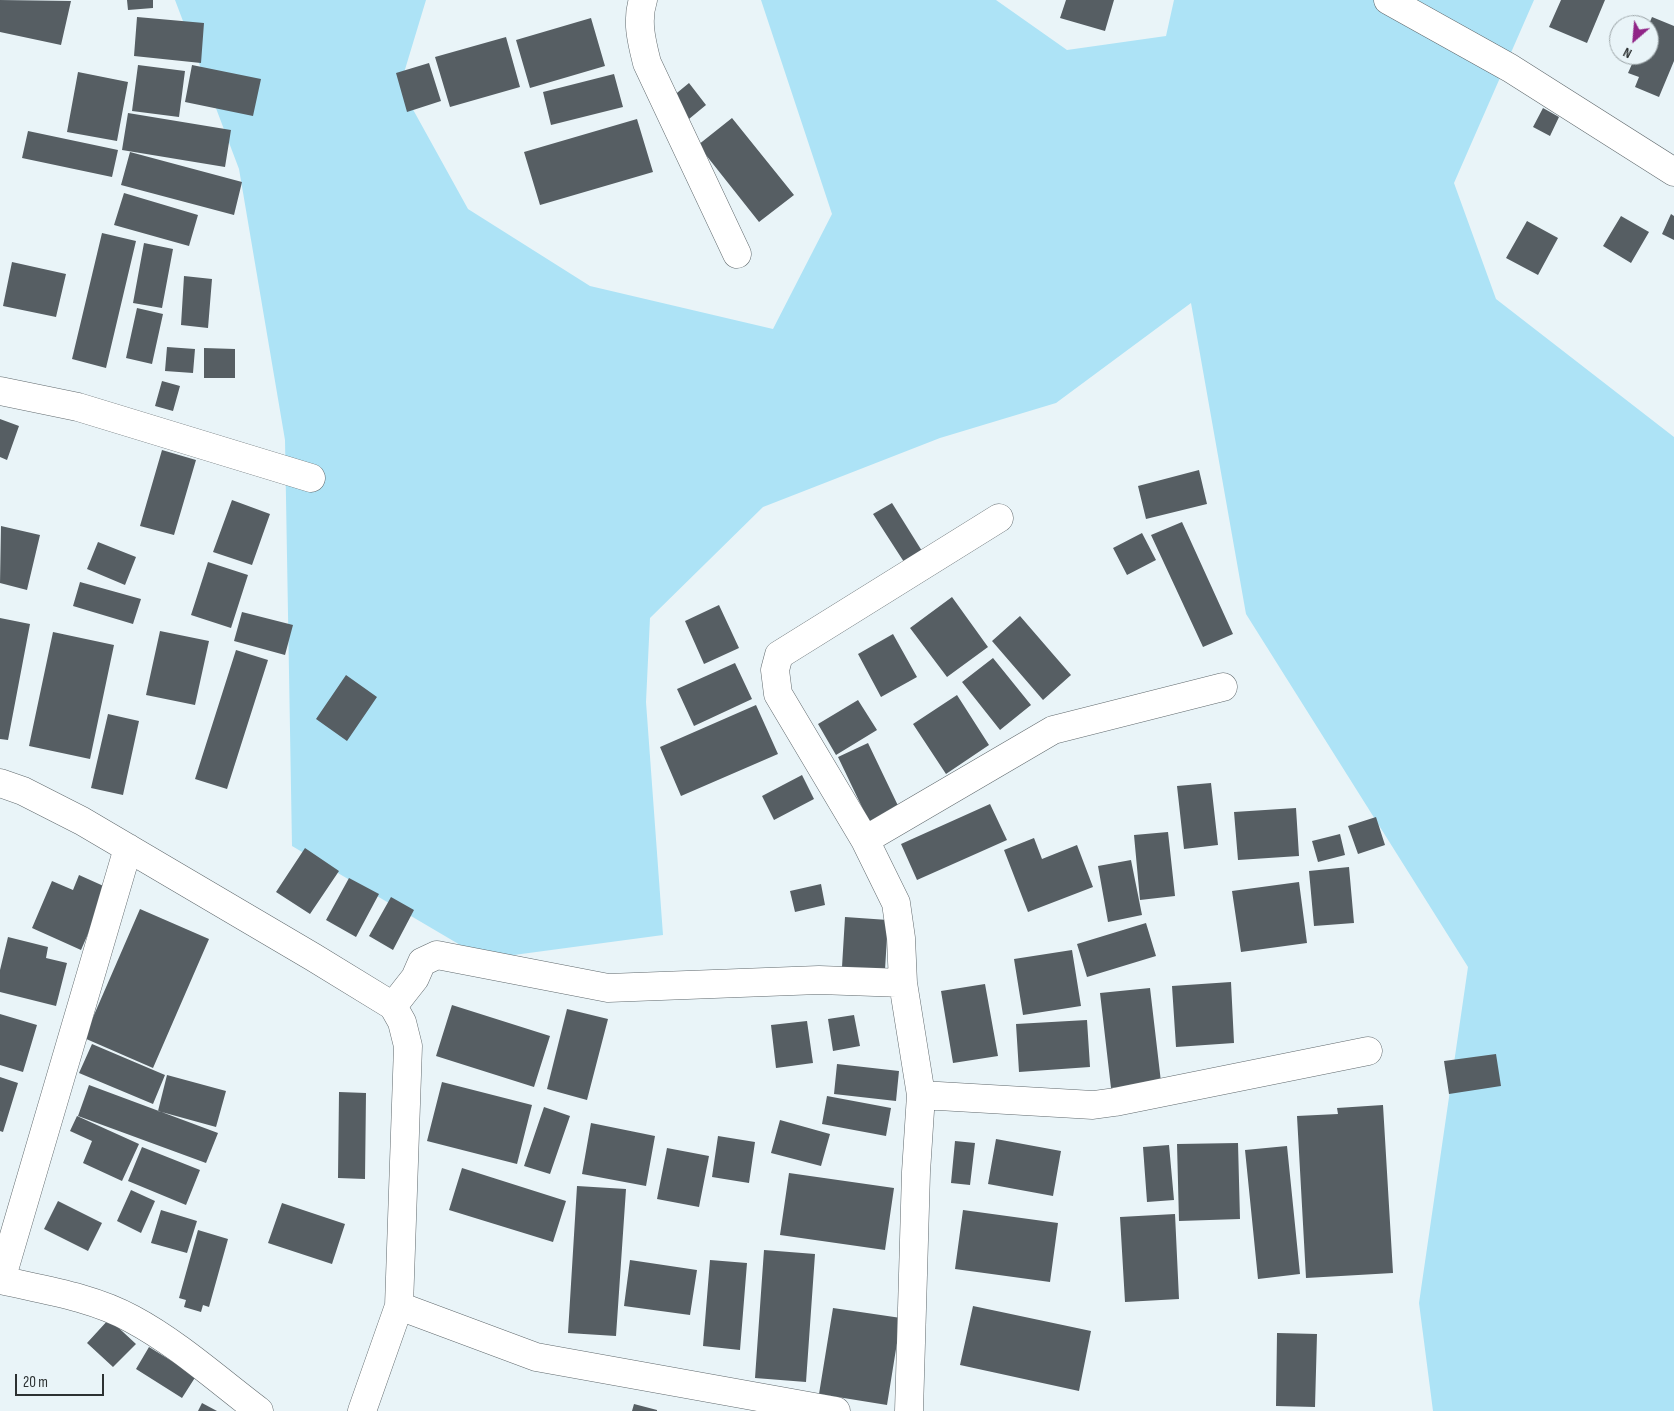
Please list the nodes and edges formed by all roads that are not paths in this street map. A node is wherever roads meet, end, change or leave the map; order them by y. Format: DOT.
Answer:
graph roads {
  1 [pos="642,0"];
  2 [pos="1388,0"];
  3 [pos="1674,172"];
  4 [pos="737,254"];
  5 [pos="0,391"];
  6 [pos="311,478"];
  7 [pos="999,518"];
  8 [pos="1223,687"];
  9 [pos="0,783"];
  10 [pos="865,840"];
  11 [pos="128,848"];
  12 [pos="903,984"];
  13 [pos="393,1006"];
  14 [pos="1368,1051"];
  15 [pos="921,1095"];
  16 [pos="0,1280"];
  17 [pos="399,1306"];
  18 [pos="259,1411"];
  19 [pos="362,1411"];
  20 [pos="836,1411"];
  21 [pos="909,1411"];
  1 -- 4 [label="street"];
  2 -- 3 [label="street"];
  5 -- 6 [label="street"];
  7 -- 10 [label="street"];
  8 -- 10 [label="street"];
  9 -- 11 [label="street"];
  10 -- 12 [label="street"];
  11 -- 13 [label="street"];
  11 -- 16 [label="street"];
  12 -- 13 [label="street"];
  12 -- 15 [label="street"];
  13 -- 17 [label="street"];
  14 -- 15 [label="street"];
  15 -- 21 [label="street"];
  16 -- 18 [label="street"];
  17 -- 19 [label="street"];
  17 -- 20 [label="street"];
}
